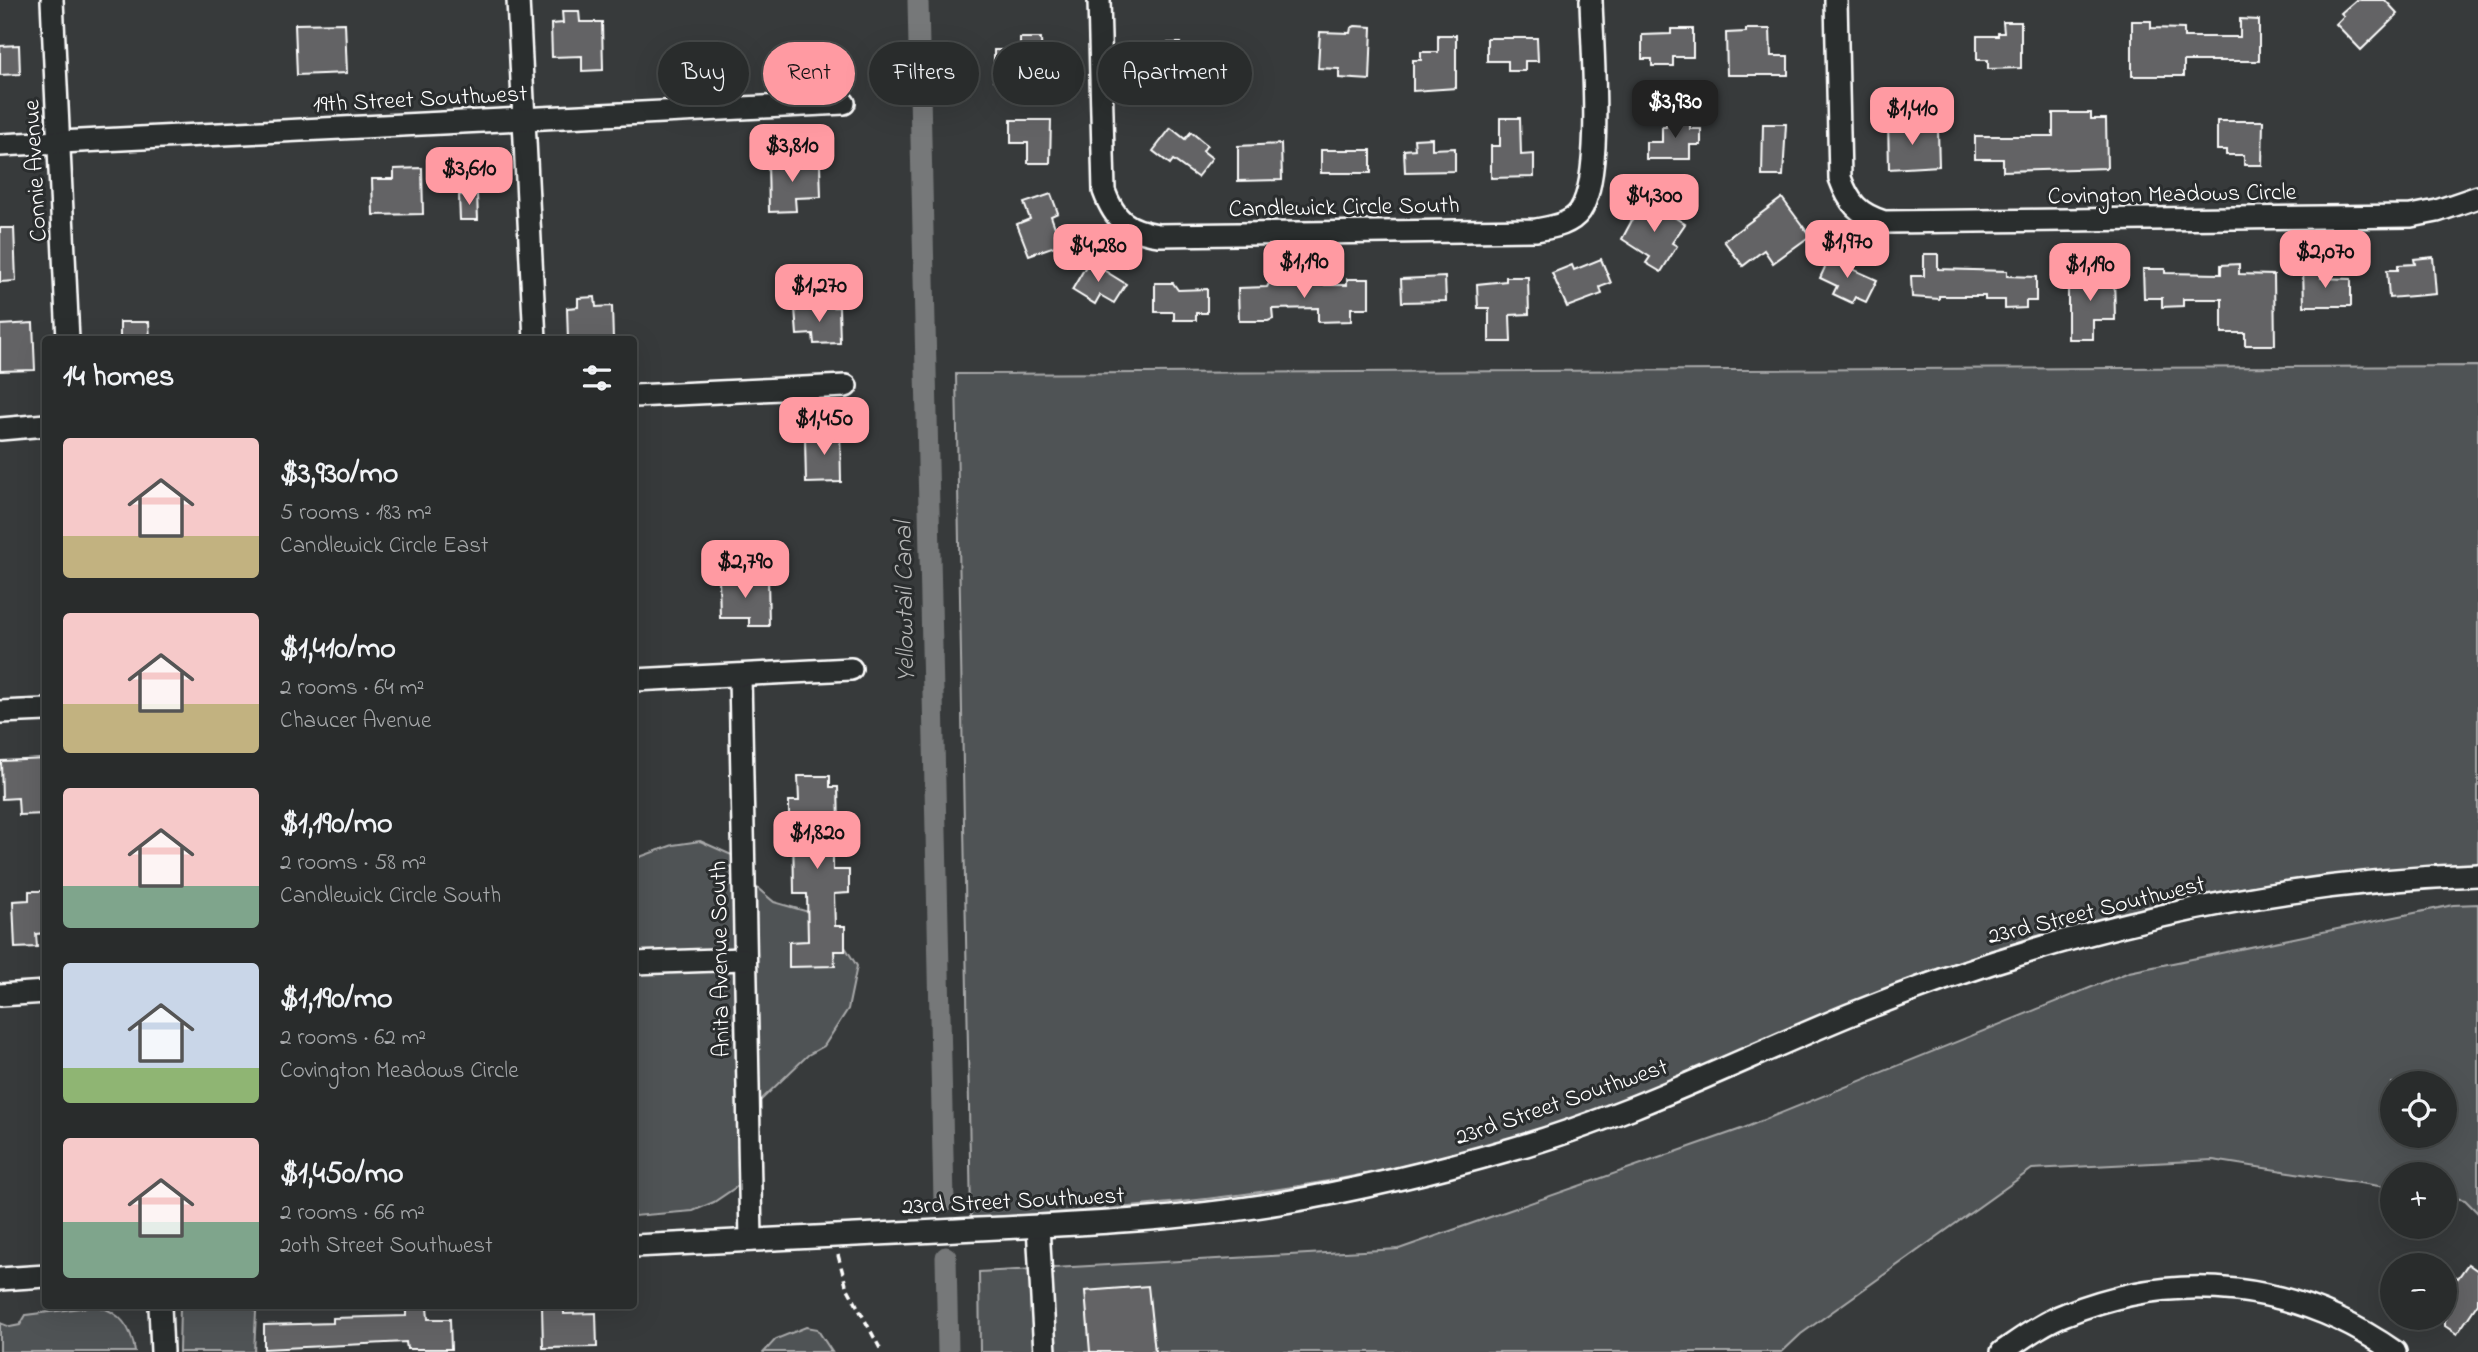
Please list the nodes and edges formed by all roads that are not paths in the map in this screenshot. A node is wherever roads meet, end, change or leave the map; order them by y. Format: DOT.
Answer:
graph roads {
  1 [pos="52,0"];
  2 [pos="518,0"];
  3 [pos="1099,0"];
  4 [pos="1591,0"];
  5 [pos="1836,0"];
  6 [pos="801,105"];
  7 [pos="524,118"];
  8 [pos="60,143"];
  9 [pos="0,145"];
  10 [pos="2478,197"];
  11 [pos="68,336"];
  12 [pos="536,336"];
  13 [pos="846,386"];
  14 [pos="637,396"];
  15 [pos="42,425"];
  16 [pos="0,429"];
  17 [pos="851,669"];
  18 [pos="740,676"];
  19 [pos="637,680"];
  20 [pos="42,710"];
  21 [pos="0,712"];
  22 [pos="2478,875"];
  23 [pos="744,958"];
  24 [pos="637,964"];
  25 [pos="42,992"];
  26 [pos="0,995"];
  27 [pos="1038,1226"];
  28 [pos="751,1240"];
  29 [pos="637,1246"];
  30 [pos="42,1276"];
  31 [pos="0,1279"];
  32 [pos="160,1309"];
  33 [pos="162,1352"];
  34 [pos="1045,1352"];
  35 [pos="2002,1352"];
  36 [pos="2395,1352"];
  1 -- 8 [label="street, Connie Avenue"];
  2 -- 7 [label="street"];
  3 -- 4 [label="street, Candlewick Circle South"];
  5 -- 10 [label="street, Covington Meadows Circle"];
  6 -- 7 [label="street, 19th Street Southwest"];
  7 -- 8 [label="street, 19th Street Southwest"];
  7 -- 12 [label="street"];
  8 -- 9 [label="street, 19th Street Southwest"];
  8 -- 11 [label="street, Connie Avenue"];
  13 -- 14 [label="street"];
  15 -- 16 [label="street"];
  17 -- 18 [label="street"];
  18 -- 19 [label="street"];
  18 -- 23 [label="street, Anita Avenue South"];
  20 -- 21 [label="street"];
  22 -- 27 [label="street, 23rd Street Southwest"];
  23 -- 24 [label="street"];
  23 -- 28 [label="street, Anita Avenue South"];
  25 -- 26 [label="street"];
  27 -- 28 [label="street, 23rd Street Southwest"];
  27 -- 34 [label="street"];
  28 -- 29 [label="street, 23rd Street Southwest"];
  30 -- 31 [label="street"];
  32 -- 33 [label="street"];
  35 -- 36 [label="street"];
}
